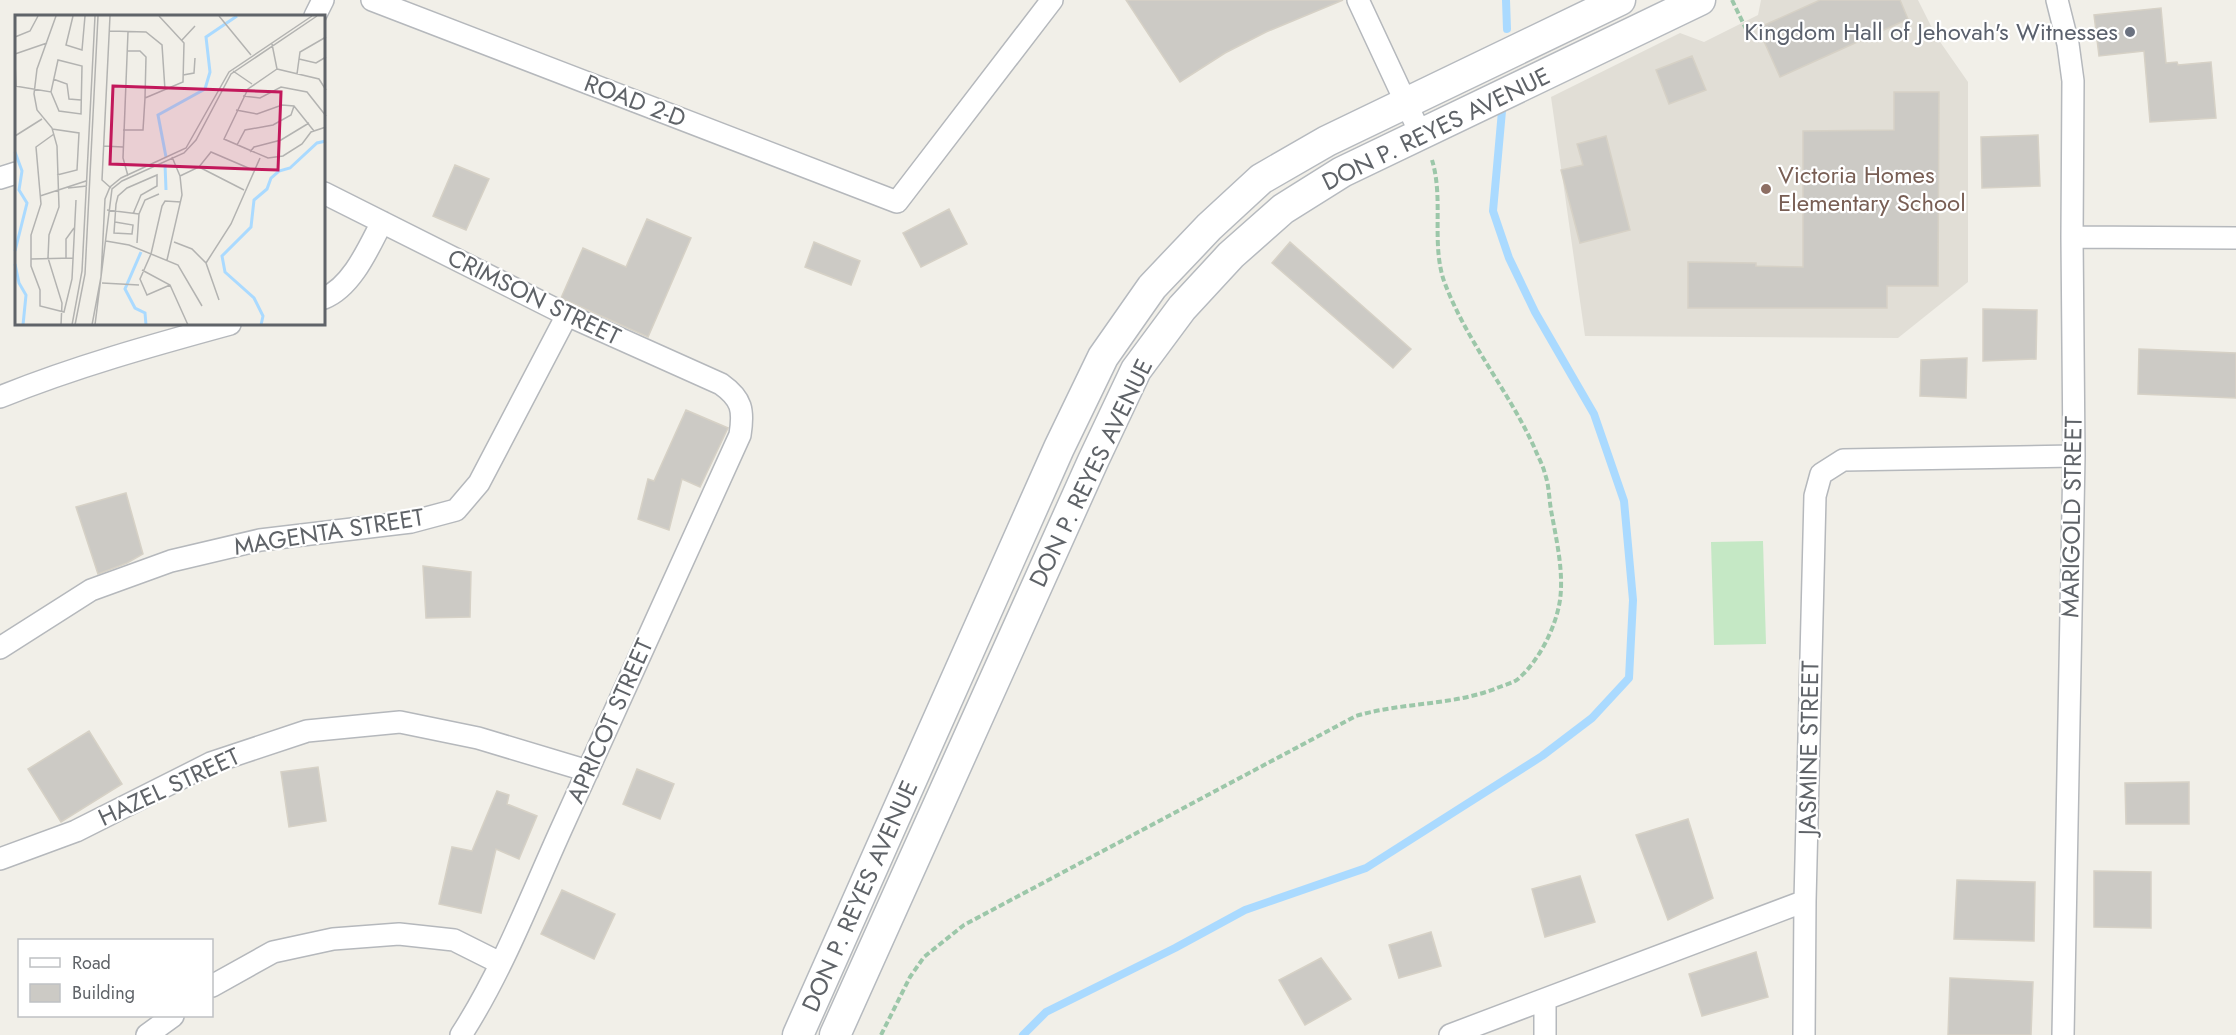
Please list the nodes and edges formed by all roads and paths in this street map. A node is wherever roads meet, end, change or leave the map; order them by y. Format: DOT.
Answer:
graph roads {
  1 [pos="323,0"];
  2 [pos="372,0"];
  3 [pos="1359,0"];
  4 [pos="1620,0"];
  5 [pos="1700,0"];
  6 [pos="1732,0"];
  7 [pos="2057,0"];
  8 [pos="1048,1"];
  9 [pos="316,15"];
  10 [pos="1746,29"];
  11 [pos="1406,103"];
  12 [pos="1421,135"];
  13 [pos="15,173"];
  14 [pos="0,178"];
  15 [pos="326,194"];
  16 [pos="382,222"];
  17 [pos="2072,237"];
  18 [pos="2236,238"];
  19 [pos="326,297"];
  20 [pos="567,315"];
  21 [pos="223,326"];
  22 [pos="0,397"];
  23 [pos="740,403"];
  24 [pos="2074,456"];
  25 [pos="0,648"];
  26 [pos="588,771"];
  27 [pos="0,859"];
  28 [pos="1805,901"];
  29 [pos="500,963"];
  30 [pos="213,985"];
  31 [pos="1545,1000"];
  32 [pos="172,1017"];
  33 [pos="147,1035"];
  34 [pos="461,1035"];
  35 [pos="798,1035"];
  36 [pos="835,1035"];
  37 [pos="881,1035"];
  38 [pos="1450,1035"];
  39 [pos="1545,1035"];
  40 [pos="1804,1035"];
  41 [pos="2063,1035"];
  1 -- 9 [label="street"];
  2 -- 8 [label="street, ROAD 2-D"];
  3 -- 11 [label="street"];
  4 -- 11 [label="street, DON P. REYES AVENUE"];
  5 -- 12 [label="street, DON P. REYES AVENUE"];
  6 -- 10 [label="path"];
  7 -- 17 [label="street, MARIGOLD STREET"];
  11 -- 12 [label="street"];
  11 -- 35 [label="street, DON P. REYES AVENUE"];
  12 -- 36 [label="street, DON P. REYES AVENUE"];
  12 -- 37 [label="path"];
  13 -- 14 [label="street"];
  15 -- 16 [label="street, CRIMSON STREET"];
  16 -- 19 [label="street"];
  16 -- 20 [label="street, CRIMSON STREET"];
  17 -- 18 [label="street"];
  17 -- 24 [label="street, MARIGOLD STREET"];
  20 -- 23 [label="street, CRIMSON STREET"];
  20 -- 25 [label="street, MAGENTA STREET"];
  21 -- 22 [label="street"];
  23 -- 26 [label="street, APRICOT STREET"];
  24 -- 28 [label="street, JASMINE STREET"];
  24 -- 41 [label="street, MARIGOLD STREET"];
  26 -- 27 [label="street, HAZEL STREET"];
  26 -- 29 [label="street, APRICOT STREET"];
  28 -- 31 [label="street"];
  28 -- 40 [label="street, JASMINE STREET"];
  29 -- 30 [label="street"];
  29 -- 34 [label="street, APRICOT STREET"];
  31 -- 38 [label="street"];
  31 -- 39 [label="street"];
  32 -- 33 [label="street"];
}
